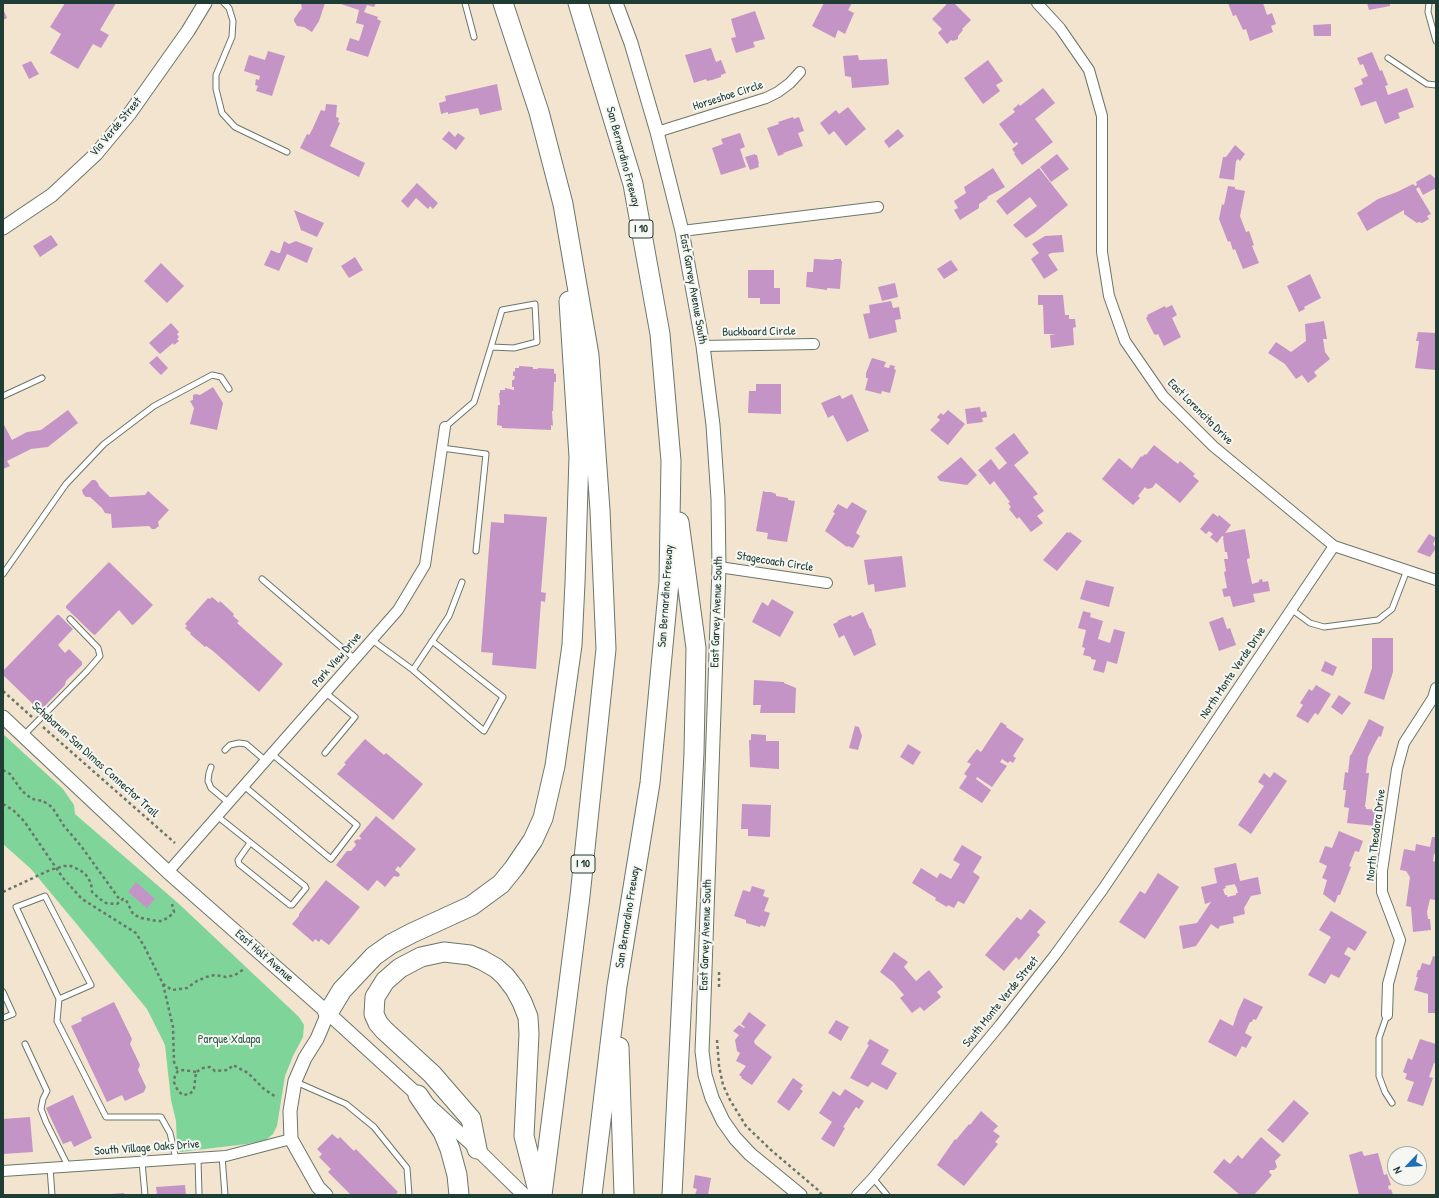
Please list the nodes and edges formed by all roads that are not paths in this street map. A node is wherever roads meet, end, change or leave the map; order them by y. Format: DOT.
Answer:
graph roads {
  1 [pos="205,3"];
  2 [pos="224,3"];
  3 [pos="465,3"];
  4 [pos="503,3"];
  5 [pos="578,3"];
  6 [pos="616,3"];
  7 [pos="1037,3"];
  8 [pos="1430,3"];
  9 [pos="474,37"];
  10 [pos="1436,41"];
  11 [pos="1388,58"];
  12 [pos="800,72"];
  13 [pos="1436,85"];
  14 [pos="657,132"];
  15 [pos="287,152"];
  16 [pos="563,204"];
  17 [pos="878,207"];
  18 [pos="3,228"];
  19 [pos="682,231"];
  20 [pos="814,344"];
  21 [pos="703,346"];
  22 [pos="491,347"];
  23 [pos="42,378"];
  24 [pos="229,389"];
  25 [pos="3,396"];
  26 [pos="445,427"];
  27 [pos="442,448"];
  28 [pos="671,461"];
  29 [pos="1334,546"];
  30 [pos="476,551"];
  31 [pos="719,567"];
  32 [pos="1407,570"];
  33 [pos="3,574"];
  34 [pos="262,579"];
  35 [pos="1436,580"];
  36 [pos="462,582"];
  37 [pos="827,583"];
  38 [pos="1291,609"];
  39 [pos="70,619"];
  40 [pos="372,640"];
  41 [pos="432,641"];
  42 [pos="355,659"];
  43 [pos="413,670"];
  44 [pos="1436,688"];
  45 [pos="326,692"];
  46 [pos="3,717"];
  47 [pos="24,735"];
  48 [pos="225,750"];
  49 [pos="325,753"];
  50 [pos="269,757"];
  51 [pos="211,767"];
  52 [pos="244,786"];
  53 [pos="229,803"];
  54 [pos="1153,815"];
  55 [pos="217,816"];
  56 [pos="250,843"];
  57 [pos="168,872"];
  58 [pos="617,986"];
  59 [pos="3,992"];
  60 [pos="59,999"];
  61 [pos="328,1013"];
  62 [pos="1387,1015"];
  63 [pos="3,1018"];
  64 [pos="25,1044"];
  65 [pos="295,1081"];
  66 [pos="418,1095"];
  67 [pos="1392,1103"];
  68 [pos="291,1139"];
  69 [pos="478,1149"];
  70 [pos="222,1156"];
  71 [pos="198,1158"];
  72 [pos="176,1159"];
  73 [pos="142,1162"];
  74 [pos="68,1166"];
  75 [pos="50,1168"];
  76 [pos="3,1171"];
  77 [pos="873,1178"];
  78 [pos="52,1195"];
  79 [pos="145,1195"];
  80 [pos="199,1195"];
  81 [pos="225,1195"];
  82 [pos="326,1195"];
  83 [pos="409,1195"];
  84 [pos="459,1195"];
  85 [pos="524,1195"];
  86 [pos="539,1195"];
  87 [pos="542,1195"];
  88 [pos="592,1195"];
  89 [pos="624,1195"];
  90 [pos="672,1195"];
  91 [pos="800,1195"];
  92 [pos="857,1195"];
  93 [pos="887,1195"];
  1 -- 18 [label="street, Via Verde Street"];
  2 -- 15 [label="lane"];
  3 -- 9 [label="lane"];
  4 -- 16 [label="highway, I 10"];
  5 -- 28 [label="highway, San Bernardino Freeway / I 10"];
  6 -- 14 [label="street, East Garvey Avenue South"];
  7 -- 29 [label="street, East Lorencita Drive"];
  8 -- 10 [label="lane"];
  11 -- 13 [label="lane"];
  12 -- 14 [label="street, Horseshoe Circle"];
  14 -- 19 [label="street, East Garvey Avenue South"];
  16 -- 61 [label="highway"];
  16 -- 87 [label="highway, I 10"];
  17 -- 19 [label="street"];
  19 -- 21 [label="street, East Garvey Avenue South"];
  20 -- 21 [label="street, Buckboard Circle"];
  21 -- 31 [label="street, East Garvey Avenue South"];
  22 -- 22 [label="lane"];
  22 -- 26 [label="lane"];
  23 -- 25 [label="lane"];
  24 -- 33 [label="lane"];
  26 -- 27 [label="street, Park View Drive"];
  27 -- 30 [label="lane"];
  27 -- 40 [label="street, Park View Drive"];
  28 -- 58 [label="highway, San Bernardino Freeway / I 10"];
  28 -- 90 [label="highway"];
  29 -- 32 [label="street, East Lorencita Drive"];
  29 -- 38 [label="street, North Monte Verde Drive"];
  31 -- 37 [label="street, Stagecoach Circle"];
  31 -- 91 [label="street, East Garvey Avenue South"];
  32 -- 35 [label="street, East Lorencita Drive"];
  32 -- 38 [label="lane"];
  34 -- 42 [label="lane"];
  36 -- 41 [label="lane"];
  38 -- 54 [label="street, North Monte Verde Drive"];
  39 -- 47 [label="lane"];
  40 -- 42 [label="street, Park View Drive"];
  40 -- 43 [label="lane"];
  41 -- 43 [label="lane"];
  41 -- 43 [label="lane"];
  42 -- 45 [label="street, Park View Drive"];
  44 -- 62 [label="street, North Theodora Drive"];
  45 -- 49 [label="lane"];
  45 -- 50 [label="street, Park View Drive"];
  46 -- 47 [label="street, East Holt Avenue"];
  47 -- 57 [label="street, East Holt Avenue"];
  48 -- 50 [label="lane"];
  50 -- 52 [label="street, Park View Drive"];
  50 -- 52 [label="lane"];
  51 -- 53 [label="lane"];
  52 -- 53 [label="street, Park View Drive"];
  53 -- 55 [label="street, Park View Drive"];
  54 -- 77 [label="street, South Monte Verde Street"];
  55 -- 56 [label="lane"];
  55 -- 57 [label="street, Park View Drive"];
  56 -- 56 [label="lane"];
  57 -- 61 [label="street, East Holt Avenue"];
  58 -- 88 [label="highway, San Bernardino Freeway / I 10"];
  58 -- 89 [label="highway"];
  59 -- 63 [label="lane"];
  60 -- 60 [label="lane"];
  60 -- 72 [label="lane"];
  61 -- 65 [label="street"];
  61 -- 66 [label="street, East Holt Avenue"];
  62 -- 67 [label="lane"];
  64 -- 74 [label="lane"];
  65 -- 68 [label="street"];
  65 -- 83 [label="lane"];
  66 -- 69 [label="street, East Holt Avenue"];
  66 -- 84 [label="highway"];
  68 -- 70 [label="street, South Village Oaks Drive"];
  68 -- 82 [label="street"];
  69 -- 85 [label="street, East Holt Avenue"];
  69 -- 86 [label="highway"];
  70 -- 71 [label="street, South Village Oaks Drive"];
  70 -- 81 [label="lane"];
  71 -- 72 [label="street, South Village Oaks Drive"];
  71 -- 80 [label="lane"];
  72 -- 73 [label="street, South Village Oaks Drive"];
  73 -- 74 [label="street, South Village Oaks Drive"];
  73 -- 79 [label="lane"];
  74 -- 75 [label="street, South Village Oaks Drive"];
  75 -- 76 [label="street, South Village Oaks Drive"];
  75 -- 78 [label="lane"];
  77 -- 92 [label="street, South Monte Verde Street"];
  77 -- 93 [label="lane"];
}
